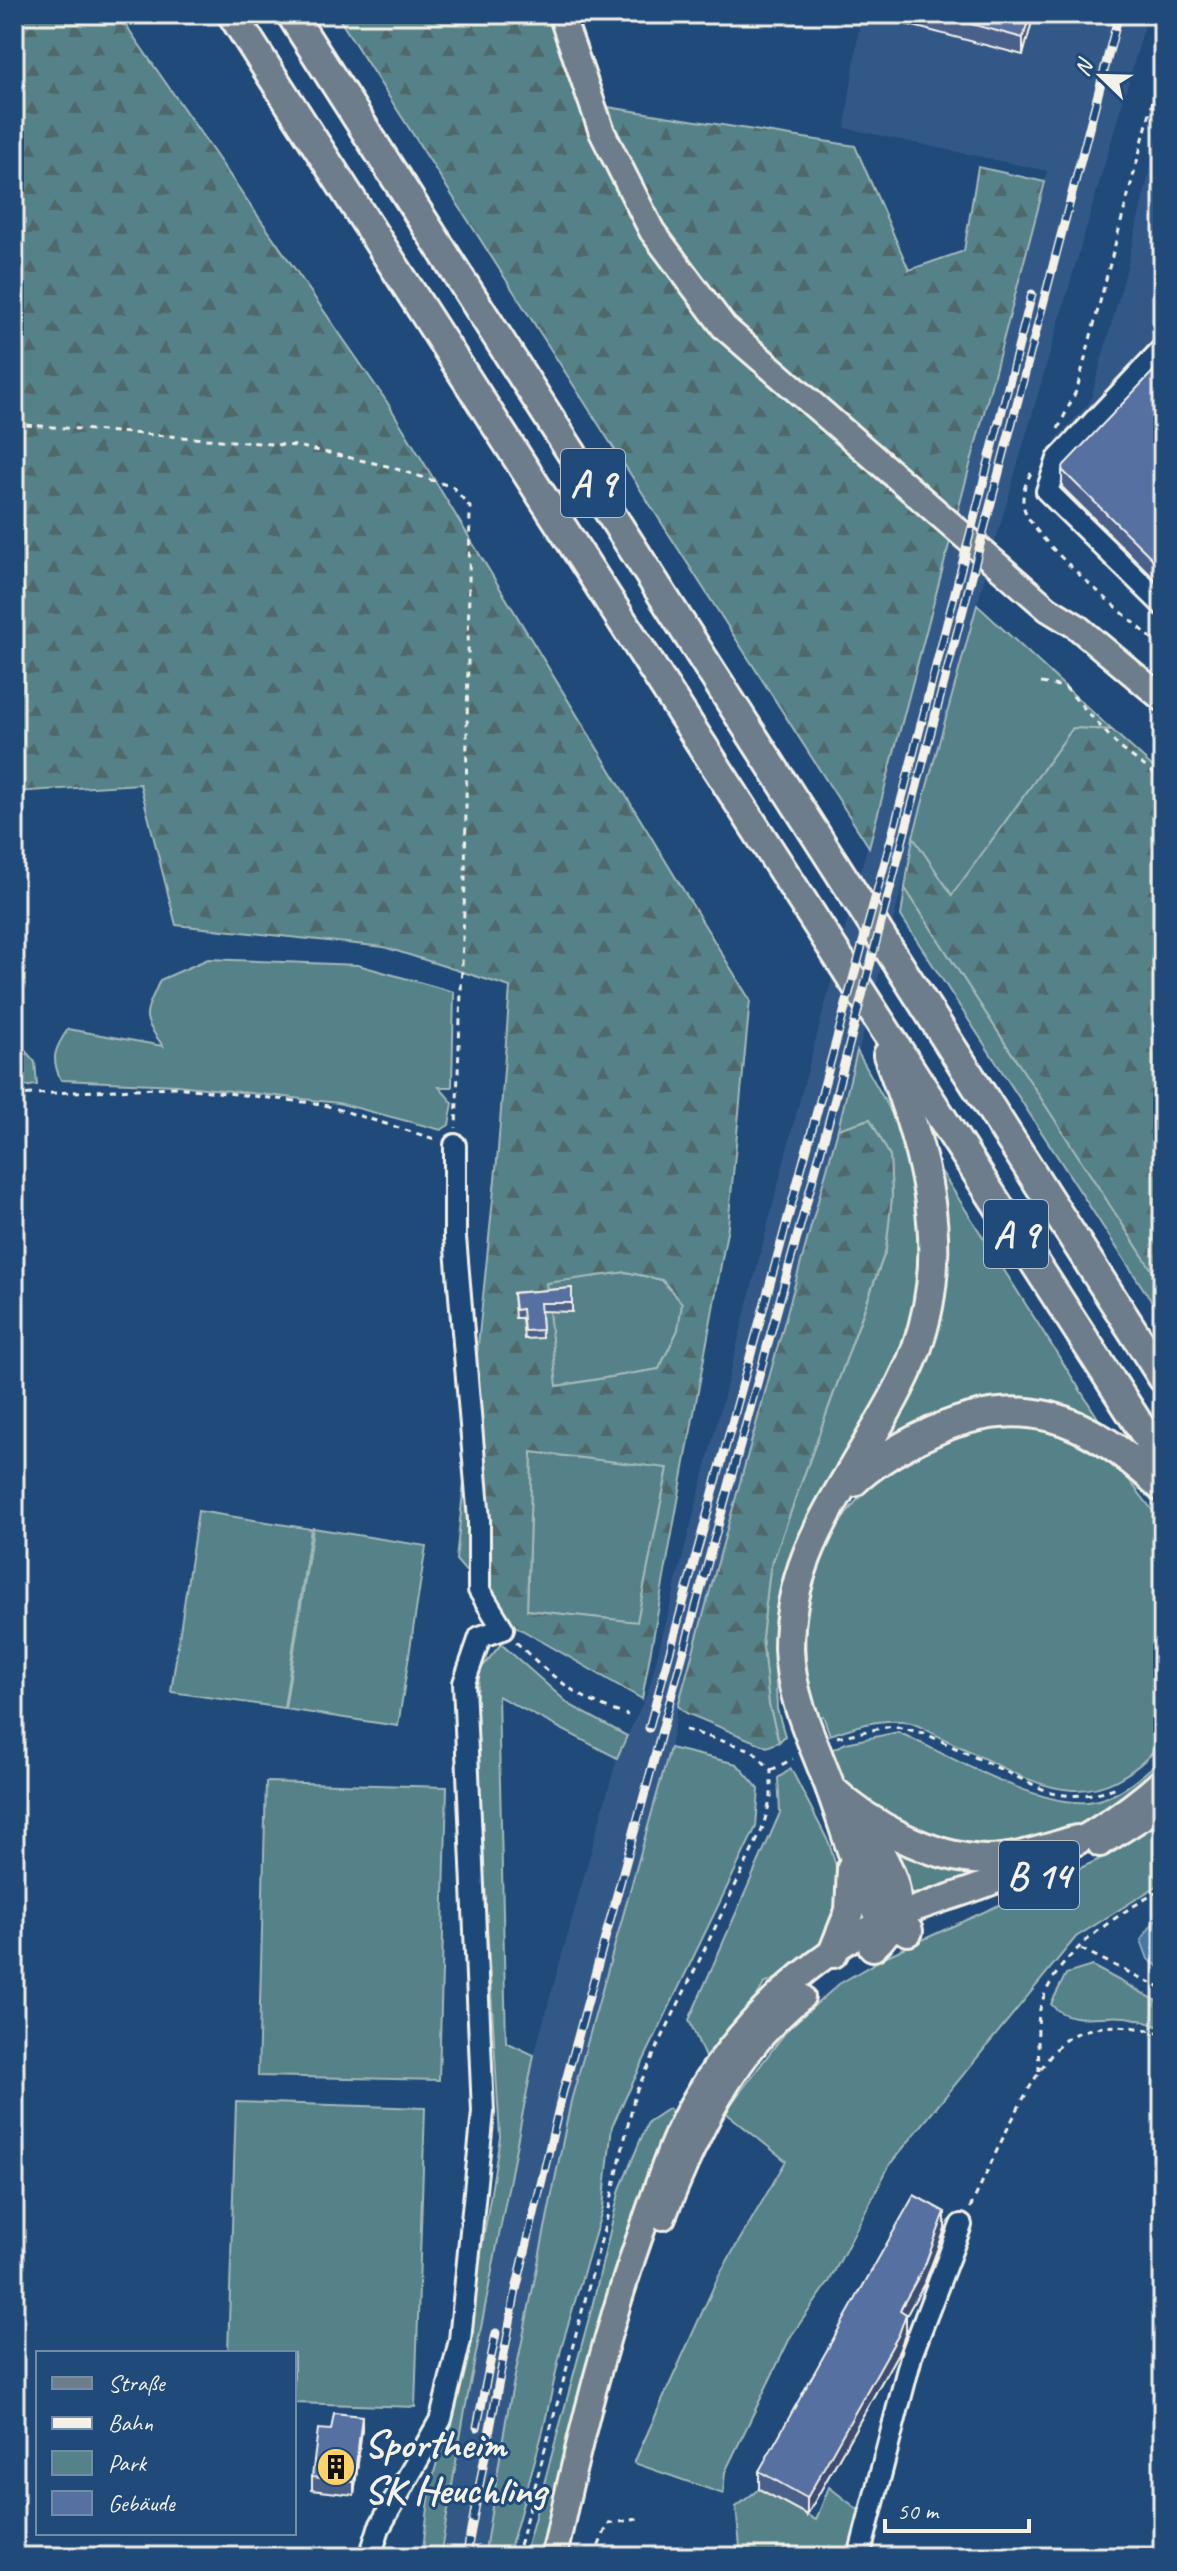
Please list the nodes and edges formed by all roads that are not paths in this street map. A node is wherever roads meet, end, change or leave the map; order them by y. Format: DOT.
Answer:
graph roads {
  1 [pos="232,14"];
  2 [pos="291,14"];
  3 [pos="561,14"];
  4 [pos="1163,348"];
  5 [pos="1163,605"];
  6 [pos="1048,609"];
  7 [pos="1163,699"];
  8 [pos="1163,718"];
  9 [pos="869,1006"];
  10 [pos="455,1145"];
  11 [pos="1127,1321"];
  12 [pos="1163,1363"];
  13 [pos="1163,1378"];
  14 [pos="1163,1462"];
  15 [pos="1163,1488"];
  16 [pos="832,1502"];
  17 [pos="1156,1772"];
  18 [pos="831,1789"];
  19 [pos="1163,1804"];
  20 [pos="855,1812"];
  21 [pos="1077,1840"];
  22 [pos="852,1856"];
  23 [pos="890,1929"];
  24 [pos="833,1953"];
  25 [pos="961,2225"];
  26 [pos="370,2557"];
  27 [pos="554,2557"];
  28 [pos="565,2557"];
  29 [pos="859,2557"];
  1 -- 9 [label="highway, A 9"];
  2 -- 11 [label="highway, A 9"];
  3 -- 6 [label="main road"];
  4 -- 5 [label="street"];
  6 -- 7 [label="main road"];
  6 -- 8 [label="main road"];
  9 -- 14 [label="highway, A 9"];
  9 -- 16 [label="highway"];
  10 -- 26 [label="street"];
  11 -- 12 [label="highway"];
  11 -- 13 [label="highway, A 9"];
  15 -- 16 [label="highway"];
  16 -- 18 [label="highway"];
  17 -- 21 [label="main road, B 14"];
  18 -- 20 [label="highway"];
  18 -- 22 [label="highway"];
  19 -- 23 [label="main road, B 14"];
  20 -- 21 [label="highway"];
  20 -- 23 [label="highway"];
  21 -- 23 [label="main road"];
  22 -- 23 [label="highway"];
  22 -- 24 [label="highway"];
  23 -- 24 [label="main road"];
  23 -- 28 [label="main road"];
  24 -- 27 [label="main road"];
  25 -- 29 [label="street"];
}
